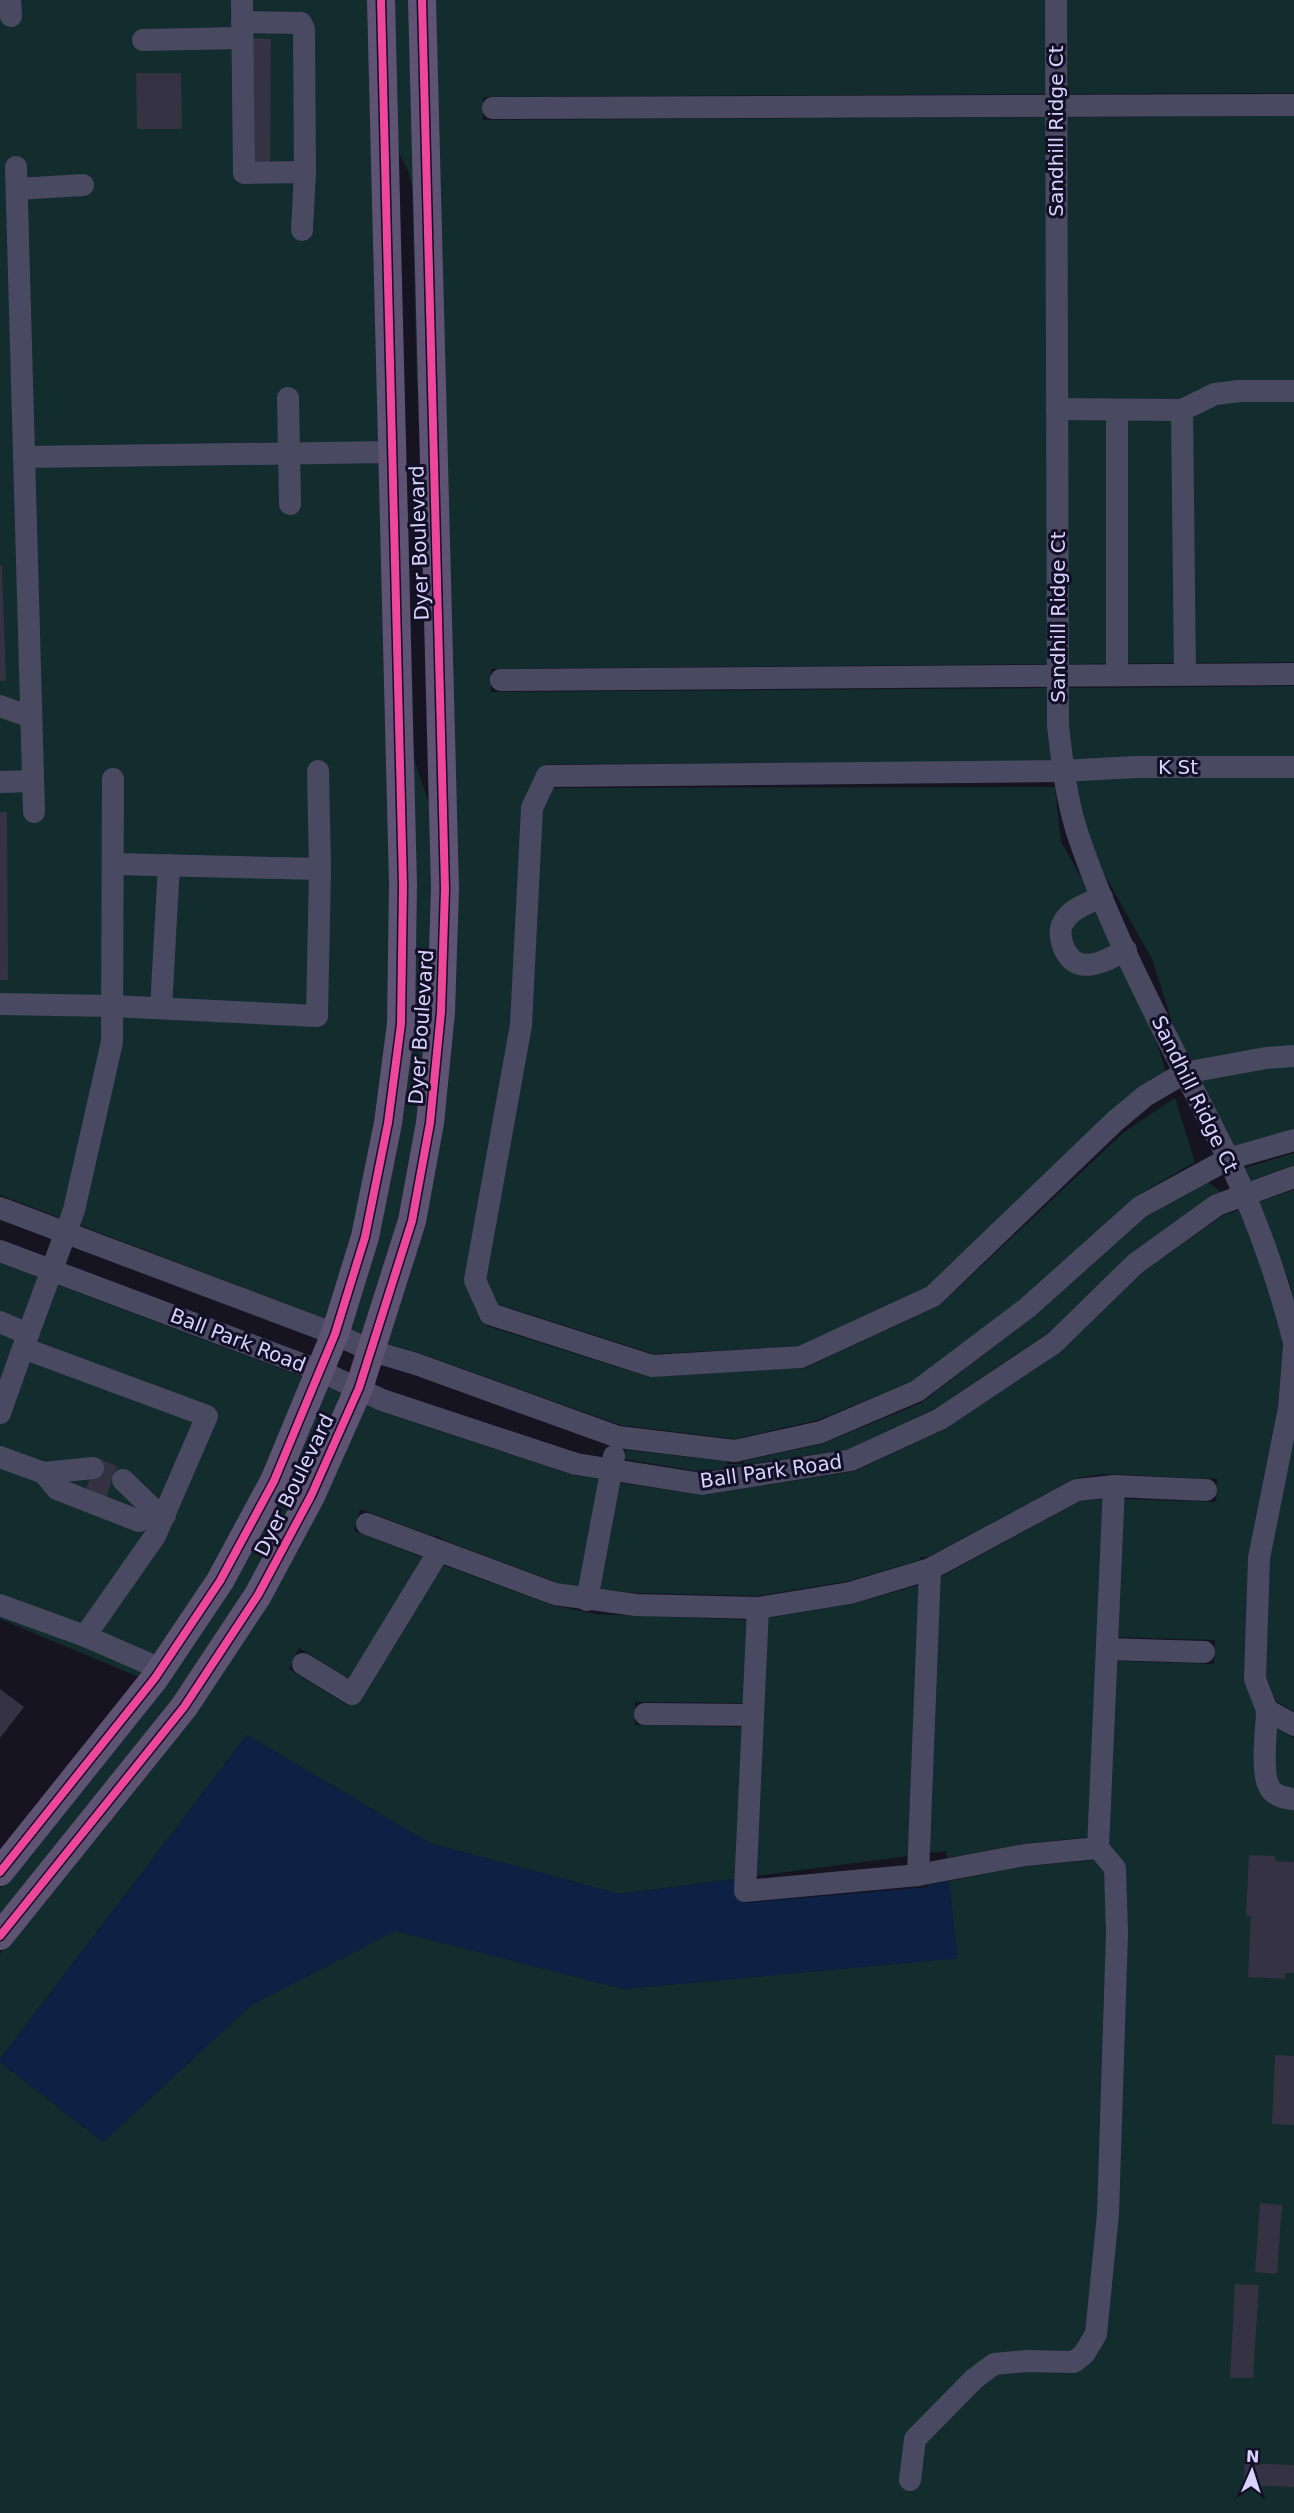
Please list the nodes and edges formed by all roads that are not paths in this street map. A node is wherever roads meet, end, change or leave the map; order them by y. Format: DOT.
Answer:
graph roads {
  1 [pos="381,0"];
  2 [pos="422,0"];
  3 [pos="1056,0"];
  4 [pos="242,20"];
  5 [pos="143,40"];
  6 [pos="1294,105"];
  7 [pos="1056,106"];
  8 [pos="493,108"];
  9 [pos="386,149"];
  10 [pos="305,172"];
  11 [pos="83,185"];
  12 [pos="302,230"];
  13 [pos="1294,392"];
  14 [pos="288,398"];
  15 [pos="1057,409"];
  16 [pos="1117,410"];
  17 [pos="1182,410"];
  18 [pos="432,411"];
  19 [pos="393,452"];
  20 [pos="288,453"];
  21 [pos="24,457"];
  22 [pos="290,504"];
  23 [pos="1294,674"];
  24 [pos="1117,675"];
  25 [pos="1185,675"];
  26 [pos="1058,676"];
  27 [pos="501,680"];
  28 [pos="0,706"];
  29 [pos="31,717"];
  30 [pos="1294,767"];
  31 [pos="318,771"];
  32 [pos="1062,771"];
  33 [pos="113,778"];
  34 [pos="33,781"];
  35 [pos="0,782"];
  36 [pos="34,812"];
  37 [pos="443,813"];
  38 [pos="113,864"];
  39 [pos="169,865"];
  40 [pos="321,869"];
  41 [pos="1101,897"];
  42 [pos="1126,950"];
  43 [pos="0,1004"];
  44 [pos="112,1006"];
  45 [pos="161,1008"];
  46 [pos="1294,1056"];
  47 [pos="1184,1073"];
  48 [pos="1294,1140"];
  49 [pos="1228,1159"];
  50 [pos="1294,1177"];
  51 [pos="1244,1195"];
  52 [pos="0,1208"];
  53 [pos="66,1233"];
  54 [pos="0,1251"];
  55 [pos="52,1270"];
  56 [pos="0,1322"];
  57 [pos="335,1335"];
  58 [pos="25,1341"];
  59 [pos="1294,1342"];
  60 [pos="1294,1347"];
  61 [pos="372,1351"];
  62 [pos="320,1371"];
  63 [pos="359,1388"];
  64 [pos="0,1413"];
  65 [pos="618,1437"];
  66 [pos="0,1457"];
  67 [pos="612,1470"];
  68 [pos="90,1477"];
  69 [pos="51,1481"];
  70 [pos="1114,1486"];
  71 [pos="120,1488"];
  72 [pos="1206,1490"];
  73 [pos="153,1516"];
  74 [pos="367,1524"];
  75 [pos="439,1551"];
  76 [pos="930,1569"];
  77 [pos="587,1600"];
  78 [pos="0,1605"];
  79 [pos="758,1608"];
  80 [pos="85,1636"];
  81 [pos="1107,1649"];
  82 [pos="1204,1652"];
  83 [pos="303,1664"];
  84 [pos="161,1669"];
  85 [pos="1267,1710"];
  86 [pos="645,1714"];
  87 [pos="753,1715"];
  88 [pos="1294,1725"];
  89 [pos="1294,1799"];
  90 [pos="1098,1848"];
  91 [pos="0,1872"];
  92 [pos="918,1875"];
  93 [pos="0,1936"];
  94 [pos="910,2480"];
  1 -- 9 [label="main road, Dyer Boulevard"];
  2 -- 18 [label="main road, Dyer Boulevard"];
  3 -- 7 [label="street, Sandhill Ridge Ct"];
  4 -- 5 [label="street"];
  4 -- 10 [label="street"];
  4 -- 10 [label="street"];
  6 -- 7 [label="street"];
  7 -- 8 [label="street"];
  7 -- 15 [label="street, Sandhill Ridge Ct"];
  9 -- 18 [label="main road"];
  9 -- 19 [label="main road, Dyer Boulevard"];
  10 -- 12 [label="street"];
  11 -- 21 [label="street"];
  13 -- 17 [label="street"];
  14 -- 20 [label="street"];
  15 -- 16 [label="street"];
  15 -- 26 [label="street, Sandhill Ridge Ct"];
  16 -- 17 [label="street"];
  16 -- 24 [label="street"];
  17 -- 25 [label="street"];
  18 -- 37 [label="main road, Dyer Boulevard"];
  19 -- 20 [label="street"];
  19 -- 37 [label="main road"];
  19 -- 57 [label="main road, Dyer Boulevard"];
  20 -- 21 [label="street"];
  20 -- 22 [label="street"];
  21 -- 29 [label="street"];
  23 -- 25 [label="street"];
  24 -- 25 [label="street"];
  24 -- 26 [label="street"];
  26 -- 27 [label="street"];
  26 -- 32 [label="street, Sandhill Ridge Ct"];
  28 -- 29 [label="street"];
  29 -- 34 [label="street"];
  30 -- 32 [label="street, K St"];
  31 -- 40 [label="street"];
  32 -- 41 [label="street, Sandhill Ridge Ct"];
  32 -- 47 [label="street, K St"];
  33 -- 38 [label="street"];
  34 -- 35 [label="street"];
  34 -- 36 [label="street"];
  37 -- 61 [label="main road, Dyer Boulevard"];
  38 -- 39 [label="street"];
  38 -- 44 [label="street"];
  39 -- 40 [label="street"];
  39 -- 45 [label="street"];
  40 -- 45 [label="street"];
  41 -- 42 [label="street, Sandhill Ridge Ct"];
  41 -- 42 [label="street"];
  42 -- 47 [label="street, Sandhill Ridge Ct"];
  43 -- 44 [label="street"];
  44 -- 45 [label="street"];
  44 -- 53 [label="street"];
  46 -- 47 [label="street"];
  47 -- 49 [label="street, Sandhill Ridge Ct"];
  48 -- 49 [label="street, Ball Park Road"];
  49 -- 51 [label="street, Sandhill Ridge Ct"];
  49 -- 65 [label="street, Ball Park Road"];
  50 -- 51 [label="street, Ball Park Road"];
  51 -- 59 [label="street, Sandhill Ridge Ct"];
  51 -- 67 [label="street, Ball Park Road"];
  52 -- 53 [label="street, Ball Park Road"];
  53 -- 55 [label="street"];
  53 -- 57 [label="street, Ball Park Road"];
  54 -- 55 [label="street, Ball Park Road"];
  55 -- 58 [label="street"];
  55 -- 62 [label="street, Ball Park Road"];
  56 -- 58 [label="street"];
  57 -- 61 [label="street, Ball Park Road"];
  57 -- 62 [label="main road, Dyer Boulevard"];
  58 -- 64 [label="street"];
  58 -- 73 [label="street"];
  60 -- 85 [label="street"];
  61 -- 63 [label="main road, Dyer Boulevard"];
  61 -- 65 [label="street, Ball Park Road"];
  62 -- 63 [label="street, Ball Park Road"];
  62 -- 84 [label="main road, Dyer Boulevard"];
  63 -- 67 [label="street, Ball Park Road"];
  63 -- 93 [label="main road, Dyer Boulevard"];
  65 -- 67 [label="street"];
  66 -- 69 [label="street"];
  67 -- 77 [label="street"];
  68 -- 69 [label="street"];
  69 -- 73 [label="street"];
  70 -- 72 [label="street"];
  70 -- 76 [label="street"];
  70 -- 81 [label="street"];
  71 -- 73 [label="street"];
  73 -- 80 [label="street"];
  74 -- 75 [label="street"];
  75 -- 77 [label="street"];
  75 -- 83 [label="street"];
  76 -- 79 [label="street"];
  76 -- 92 [label="street"];
  77 -- 79 [label="street"];
  78 -- 80 [label="street"];
  79 -- 87 [label="street"];
  80 -- 84 [label="street"];
  81 -- 82 [label="street"];
  81 -- 90 [label="street"];
  84 -- 91 [label="main road, Dyer Boulevard"];
  85 -- 88 [label="street"];
  85 -- 89 [label="street"];
  86 -- 87 [label="street"];
  87 -- 92 [label="street"];
  90 -- 92 [label="street"];
  90 -- 94 [label="street"];
}
